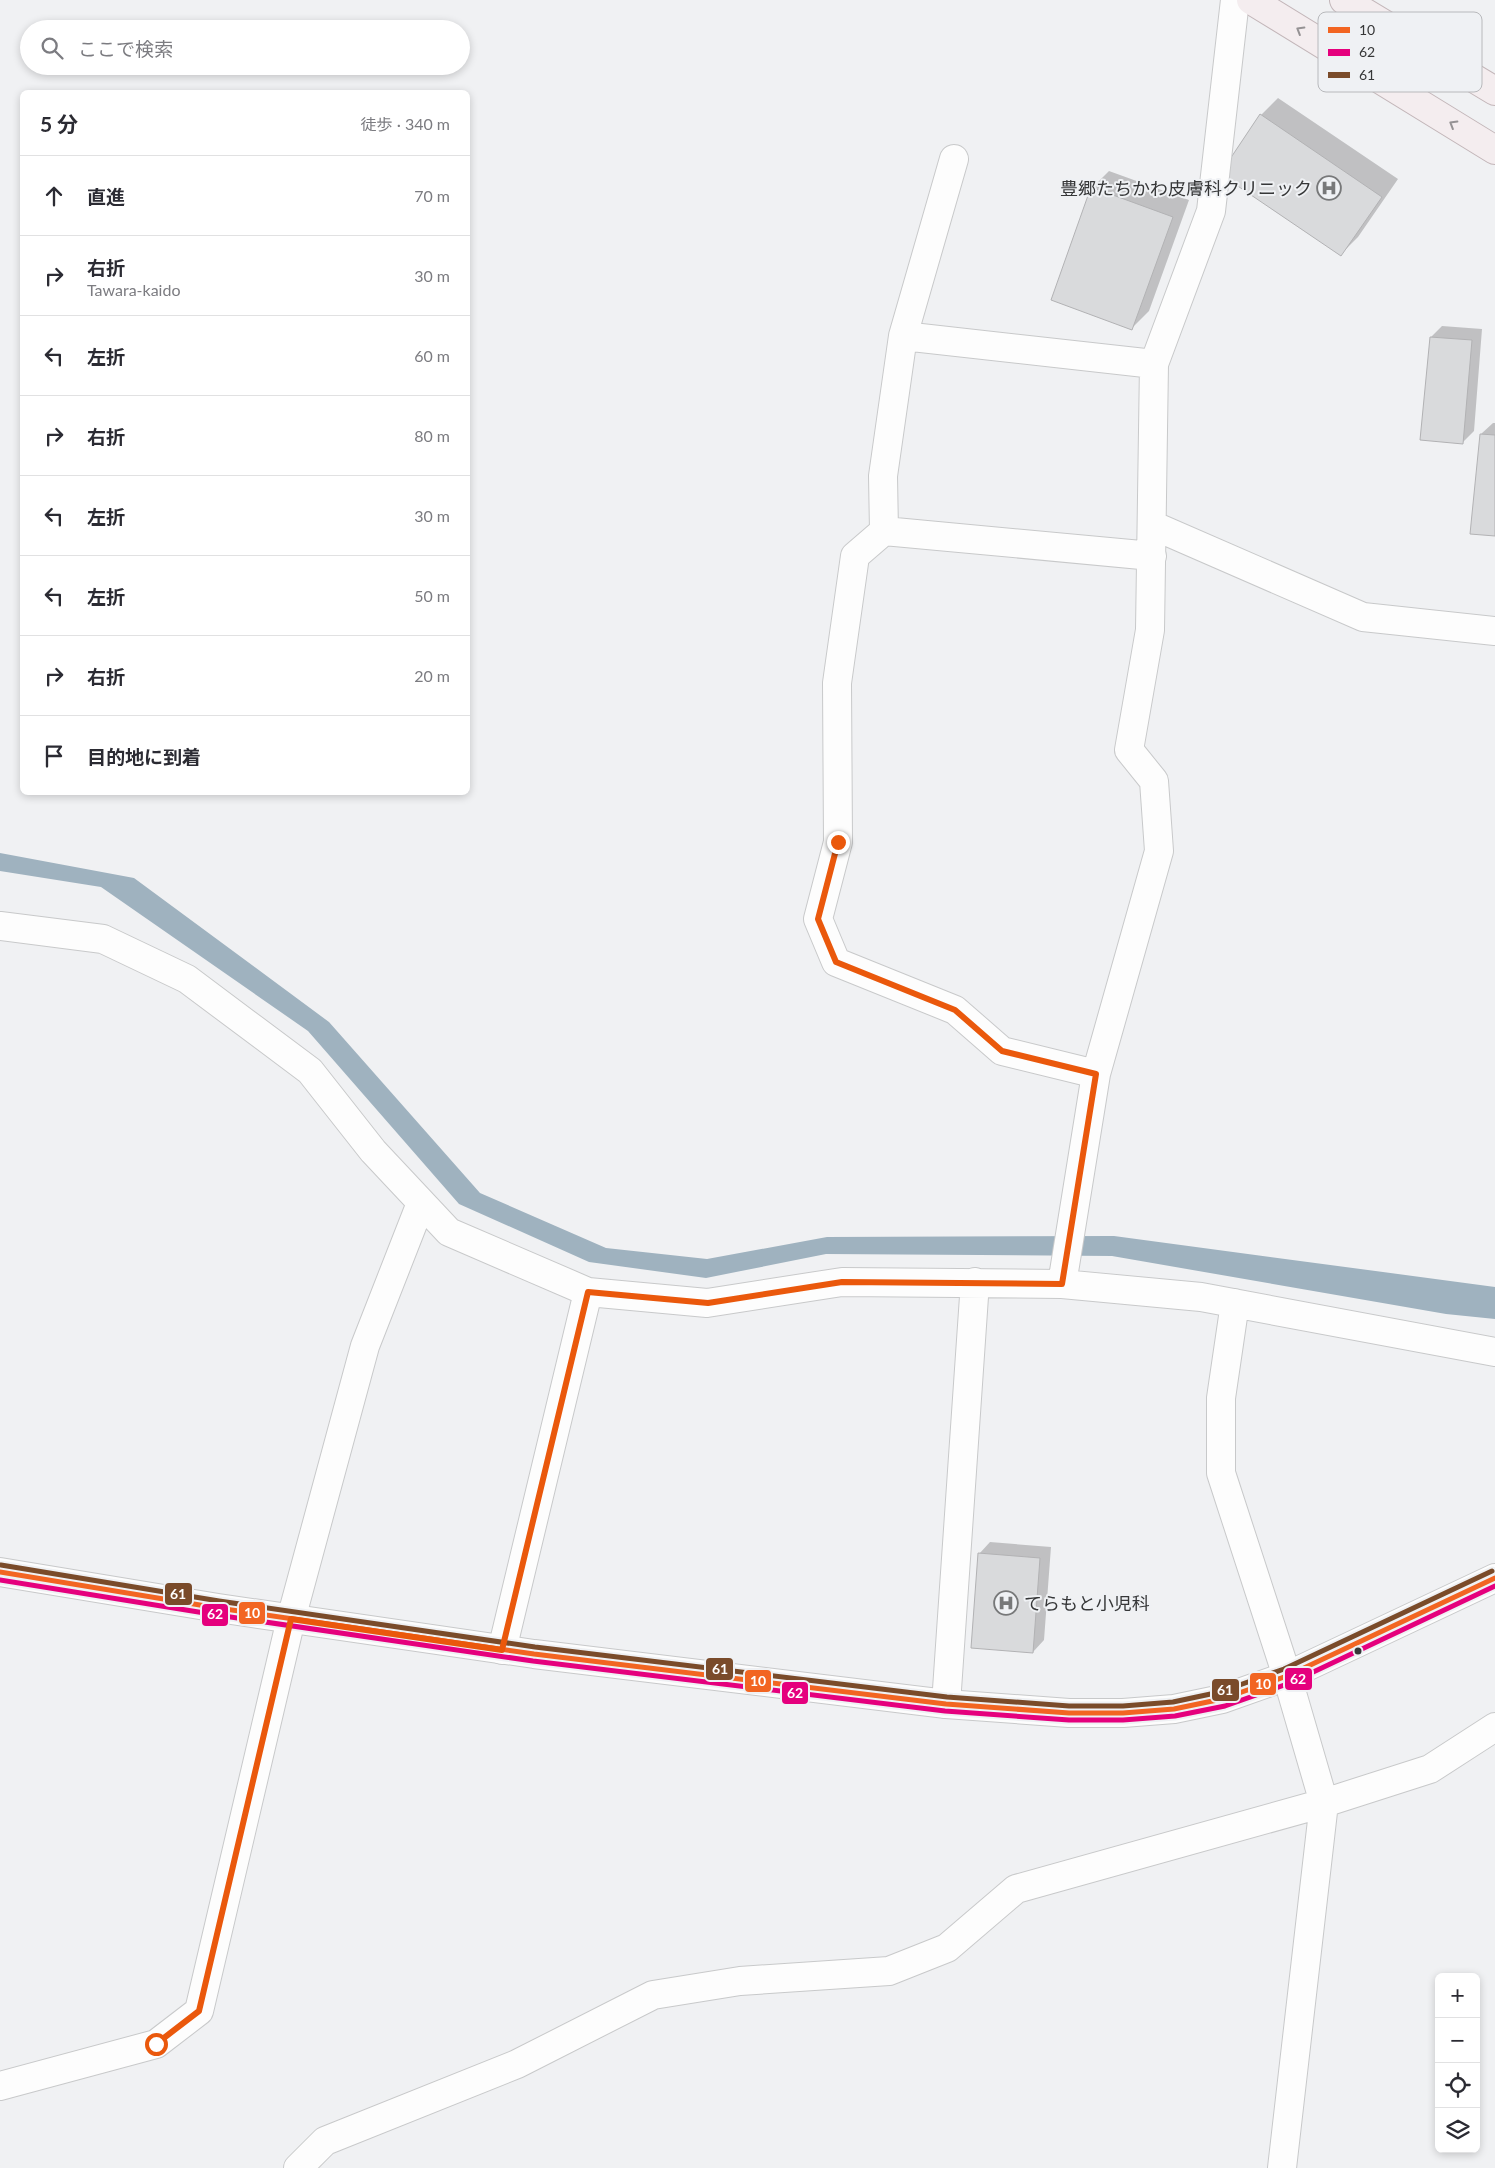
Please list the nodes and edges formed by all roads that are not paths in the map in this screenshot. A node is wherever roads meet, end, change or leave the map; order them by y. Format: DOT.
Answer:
graph roads {
  1 [pos="1235,0"];
  2 [pos="1251,0"];
  3 [pos="1344,0"];
  4 [pos="1364,12"];
  5 [pos="1318,41"];
  6 [pos="1482,83"];
  7 [pos="1495,91"];
  8 [pos="1401,92"];
  9 [pos="1495,150"];
  10 [pos="954,158"];
  11 [pos="903,336"];
  12 [pos="1154,364"];
  13 [pos="1152,525"];
  14 [pos="884,531"];
  15 [pos="1152,556"];
  16 [pos="1495,631"];
  17 [pos="0,926"];
  18 [pos="1096,1074"];
  19 [pos="422,1203"];
  20 [pos="975,1282"];
  21 [pos="1062,1284"];
  22 [pos="588,1292"];
  23 [pos="1235,1303"];
  24 [pos="1495,1352"];
  25 [pos="0,1572"];
  26 [pos="1495,1578"];
  27 [pos="291,1619"];
  28 [pos="502,1650"];
  29 [pos="1288,1676"];
  30 [pos="946,1704"];
  31 [pos="1495,1727"];
  32 [pos="1324,1803"];
  33 [pos="0,2086"];
  34 [pos="298,2168"];
  35 [pos="1282,2168"];
  1 -- 12 [label="street"];
  5 -- 2 [label="main road, one-way"];
  3 -- 4 [label="main road"];
  6 -- 7 [label="main road"];
  9 -- 8 [label="main road, one-way"];
  10 -- 11 [label="street"];
  11 -- 12 [label="street"];
  11 -- 14 [label="street"];
  12 -- 13 [label="street"];
  13 -- 15 [label="street"];
  13 -- 16 [label="street"];
  14 -- 15 [label="street"];
  14 -- 18 [label="street"];
  15 -- 18 [label="street"];
  17 -- 19 [label="street"];
  18 -- 21 [label="street"];
  19 -- 22 [label="street"];
  19 -- 27 [label="street"];
  20 -- 21 [label="street"];
  20 -- 22 [label="street"];
  20 -- 30 [label="street"];
  21 -- 23 [label="street"];
  22 -- 28 [label="street"];
  23 -- 24 [label="street"];
  23 -- 29 [label="street"];
  25 -- 27 [label="street"];
  26 -- 29 [label="street"];
  27 -- 28 [label="street"];
  27 -- 33 [label="street"];
  28 -- 30 [label="street"];
  29 -- 30 [label="street"];
  29 -- 32 [label="street"];
  31 -- 32 [label="street"];
  32 -- 34 [label="street"];
  32 -- 35 [label="street"];
}
